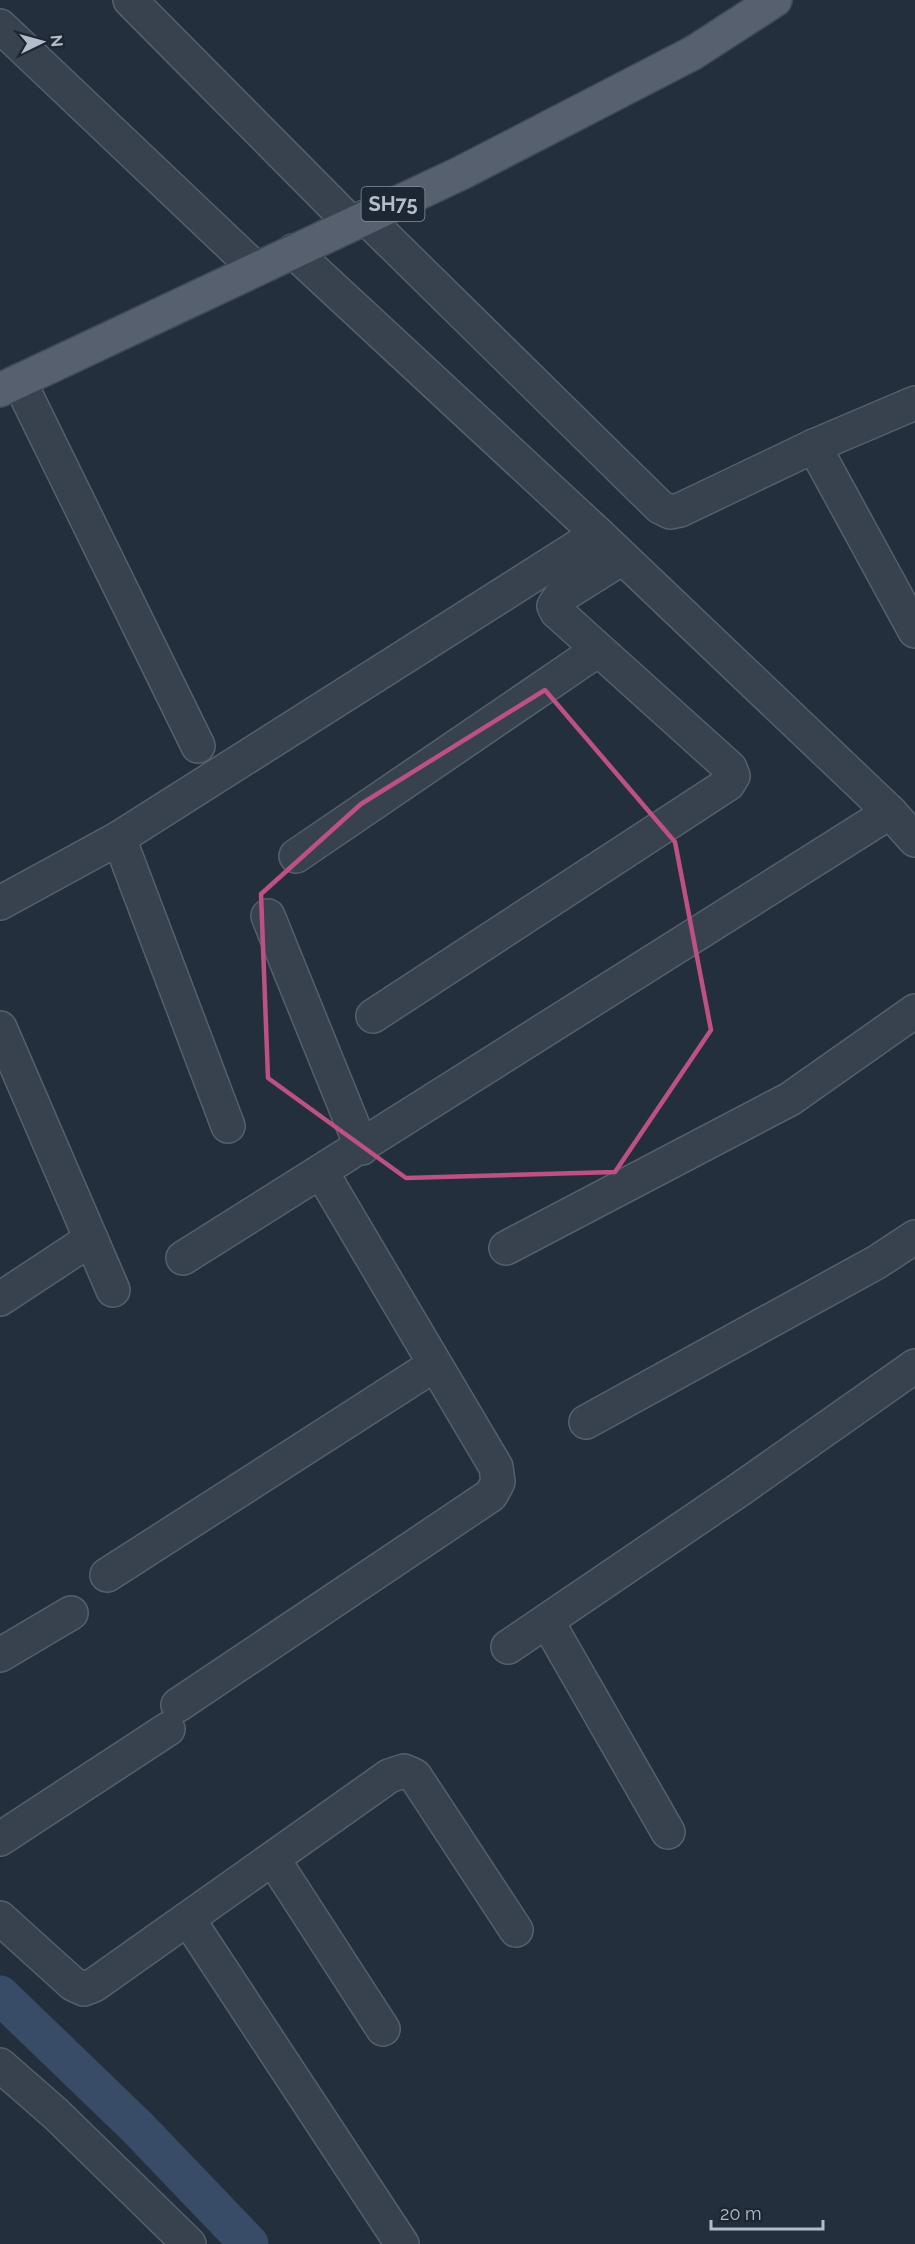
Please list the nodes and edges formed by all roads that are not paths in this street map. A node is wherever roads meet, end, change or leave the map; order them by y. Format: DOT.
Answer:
graph roads {
  1 [pos="130,0"];
  2 [pos="776,0"];
  3 [pos="0,27"];
  4 [pos="358,221"];
  5 [pos="293,251"];
  6 [pos="256,269"];
  7 [pos="9,385"];
  8 [pos="915,403"];
  9 [pos="814,446"];
  10 [pos="598,534"];
  11 [pos="622,558"];
  12 [pos="915,631"];
  13 [pos="598,650"];
  14 [pos="198,746"];
  15 [pos="890,812"];
  16 [pos="119,838"];
  17 [pos="915,840"];
  18 [pos="296,855"];
  19 [pos="0,903"];
  20 [pos="268,916"];
  21 [pos="915,1011"];
  22 [pos="373,1017"];
  23 [pos="0,1028"];
  24 [pos="12,1092"];
  25 [pos="228,1126"];
  26 [pos="362,1148"];
  27 [pos="322,1173"];
  28 [pos="915,1237"];
  29 [pos="91,1239"];
  30 [pos="506,1248"];
  31 [pos="183,1258"];
  32 [pos="113,1290"];
  33 [pos="0,1299"];
  34 [pos="434,1365"];
  35 [pos="915,1366"];
  36 [pos="586,1422"];
  37 [pos="107,1575"];
  38 [pos="70,1613"];
  39 [pos="547,1621"];
  40 [pos="508,1647"];
  41 [pos="0,1655"];
  42 [pos="668,1832"];
  43 [pos="0,1839"];
  44 [pos="273,1859"];
  45 [pos="0,1918"];
  46 [pos="188,1919"];
  47 [pos="516,1930"];
  48 [pos="383,2029"];
  49 [pos="0,2065"];
  50 [pos="189,2244"];
  51 [pos="402,2244"];
  1 -- 4 [label="street"];
  2 -- 4 [label="main road, SH75"];
  3 -- 6 [label="street"];
  4 -- 5 [label="main road, SH75"];
  4 -- 9 [label="street"];
  5 -- 6 [label="main road, SH75"];
  5 -- 10 [label="street"];
  6 -- 7 [label="main road, SH75"];
  7 -- 14 [label="street"];
  8 -- 9 [label="street"];
  9 -- 12 [label="street"];
  10 -- 11 [label="street"];
  10 -- 16 [label="street"];
  11 -- 13 [label="street"];
  11 -- 15 [label="street"];
  13 -- 18 [label="street"];
  13 -- 22 [label="street"];
  15 -- 17 [label="street"];
  15 -- 26 [label="street"];
  16 -- 19 [label="street"];
  16 -- 25 [label="street"];
  20 -- 26 [label="street"];
  21 -- 30 [label="street"];
  23 -- 24 [label="street"];
  24 -- 29 [label="street"];
  26 -- 27 [label="street"];
  27 -- 31 [label="street"];
  27 -- 34 [label="street"];
  28 -- 36 [label="street"];
  29 -- 32 [label="street"];
  29 -- 33 [label="street"];
  34 -- 37 [label="street"];
  34 -- 43 [label="street"];
  35 -- 39 [label="street"];
  38 -- 41 [label="street"];
  39 -- 40 [label="street"];
  39 -- 42 [label="street"];
  44 -- 46 [label="street"];
  44 -- 47 [label="street"];
  44 -- 48 [label="street"];
  45 -- 46 [label="street"];
  46 -- 51 [label="street"];
  49 -- 50 [label="street"];
}
